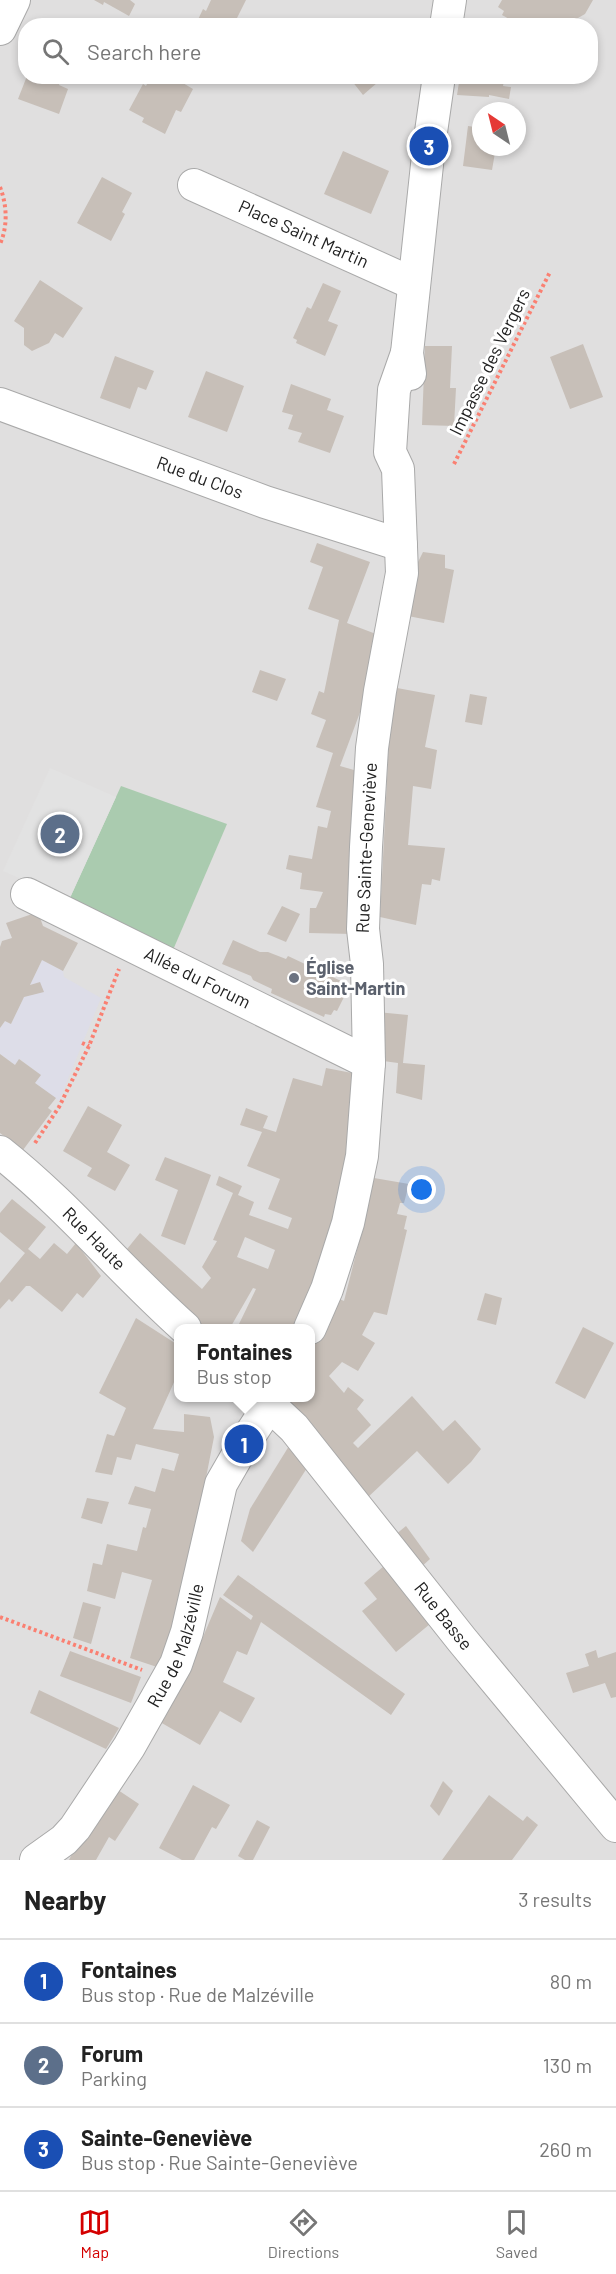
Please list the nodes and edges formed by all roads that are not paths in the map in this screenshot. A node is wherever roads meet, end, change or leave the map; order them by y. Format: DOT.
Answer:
graph roads {
  1 [pos="14,0"];
  2 [pos="450,0"];
  3 [pos="447,18"];
  4 [pos="0,29"];
  5 [pos="438,84"];
  6 [pos="194,185"];
  7 [pos="414,284"];
  8 [pos="0,404"];
  9 [pos="401,545"];
  10 [pos="27,894"];
  11 [pos="369,1063"];
  12 [pos="10,1159"];
  13 [pos="180,1324"];
  14 [pos="311,1324"];
  15 [pos="268,1402"];
  16 [pos="271,1402"];
  17 [pos="616,1826"];
  18 [pos="36,1860"];
  1 -- 4 [label="street"];
  2 -- 3 [label="street"];
  5 -- 7 [label="street, Rue Sainte-Geneviève"];
  6 -- 7 [label="street, Place Saint Martin"];
  7 -- 9 [label="street, Rue Sainte-Geneviève"];
  8 -- 9 [label="street, Rue du Clos"];
  9 -- 11 [label="street, Rue Sainte-Geneviève"];
  10 -- 11 [label="street, Allée du Forum"];
  11 -- 14 [label="street, Rue Sainte-Geneviève"];
  12 -- 13 [label="street, Rue Haute"];
  15 -- 18 [label="street, Rue de Malzéville"];
  16 -- 17 [label="street, Rue Basse"];
}
